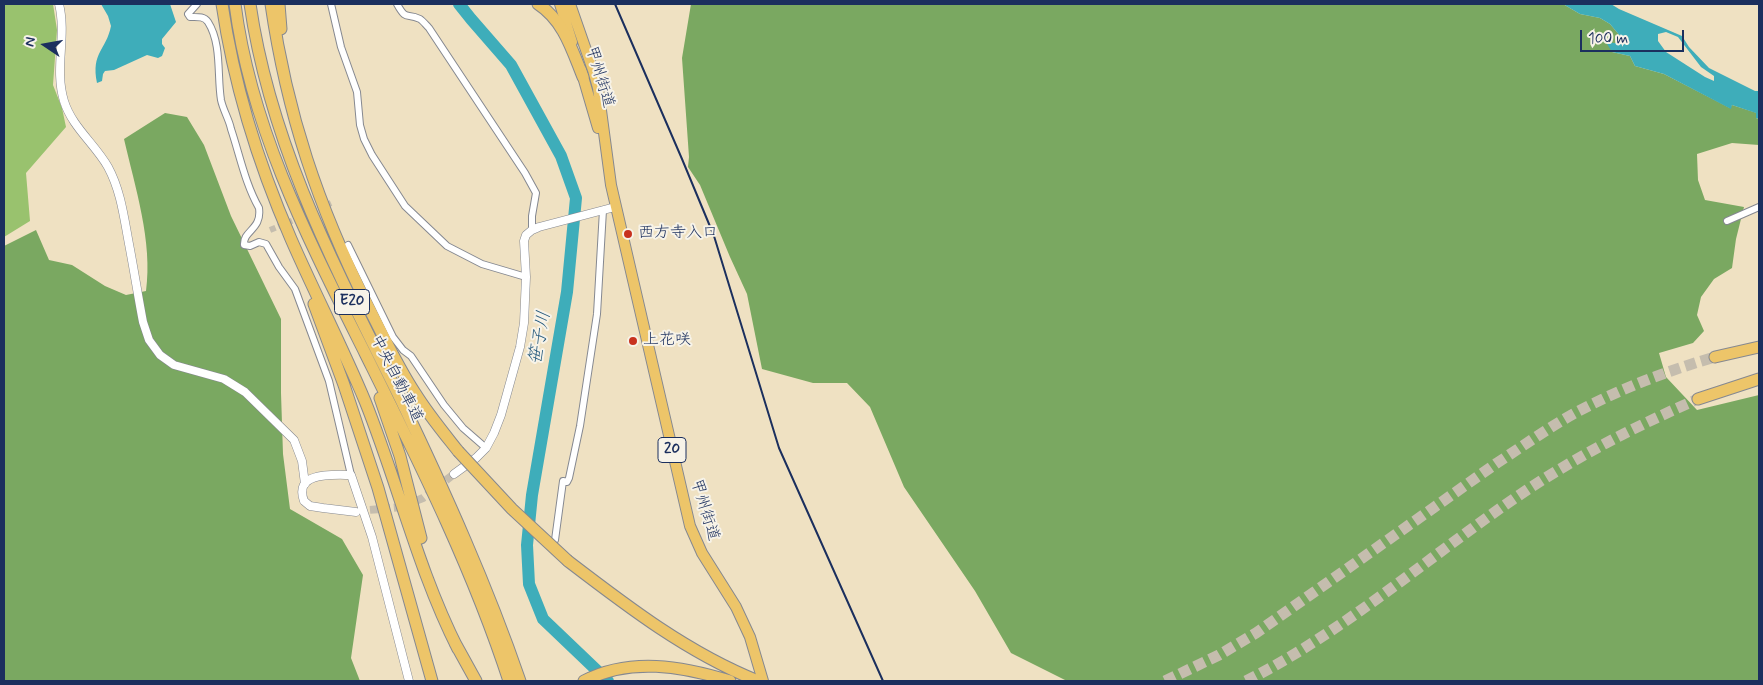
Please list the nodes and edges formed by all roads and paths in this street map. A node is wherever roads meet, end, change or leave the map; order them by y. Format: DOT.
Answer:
graph roads {
  1 [pos="60,4"];
  2 [pos="197,4"];
  3 [pos="222,4"];
  4 [pos="235,4"];
  5 [pos="250,4"];
  6 [pos="258,4"];
  7 [pos="270,4"];
  8 [pos="279,4"];
  9 [pos="331,4"];
  10 [pos="397,4"];
  11 [pos="538,4"];
  12 [pos="560,4"];
  13 [pos="570,4"];
  14 [pos="576,4"];
  15 [pos="577,22"];
  16 [pos="583,77"];
  17 [pos="251,132"];
  18 [pos="290,160"];
  19 [pos="607,160"];
  20 [pos="308,166"];
  21 [pos="615,206"];
  22 [pos="1759,207"];
  23 [pos="603,210"];
  24 [pos="1727,221"];
  25 [pos="536,228"];
  26 [pos="348,245"];
  27 [pos="322,270"];
  28 [pos="526,277"];
  29 [pos="1759,347"];
  30 [pos="1715,357"];
  31 [pos="1759,379"];
  32 [pos="1698,399"];
  33 [pos="486,448"];
  34 [pos="454,474"];
  35 [pos="352,475"];
  36 [pos="305,484"];
  37 [pos="356,512"];
  38 [pos="555,540"];
  39 [pos="481,591"];
  40 [pos="458,649"];
  41 [pos="409,681"];
  42 [pos="432,681"];
  43 [pos="476,681"];
  44 [pos="509,681"];
  45 [pos="520,681"];
  46 [pos="584,681"];
  47 [pos="730,681"];
  48 [pos="758,681"];
  49 [pos="763,681"];
  1 -- 36 [label="street"];
  2 -- 35 [label="street"];
  3 -- 17 [label="highway"];
  4 -- 27 [label="highway, 中央自動車道 / E20"];
  5 -- 18 [label="highway, 中央自動車道 / E20"];
  6 -- 18 [label="highway"];
  7 -- 20 [label="highway"];
  8 -- 20 [label="highway"];
  9 -- 28 [label="street"];
  10 -- 25 [label="street"];
  11 -- 16 [label="highway"];
  12 -- 16 [label="highway, 甲州街道 / 20"];
  13 -- 15 [label="highway, 甲州街道 / 20"];
  14 -- 15 [label="highway"];
  15 -- 19 [label="highway, 甲州街道 / 20"];
  16 -- 19 [label="highway, 甲州街道 / 20"];
  17 -- 40 [label="highway"];
  17 -- 42 [label="highway"];
  18 -- 39 [label="highway, 中央自動車道 / E20"];
  19 -- 21 [label="highway, 甲州街道 / 20"];
  20 -- 48 [label="highway, bridge"];
  21 -- 23 [label="street"];
  21 -- 49 [label="highway, 甲州街道 / 20"];
  22 -- 24 [label="street"];
  23 -- 25 [label="street"];
  23 -- 38 [label="street"];
  25 -- 28 [label="street"];
  26 -- 33 [label="street"];
  27 -- 39 [label="highway, 中央自動車道 / E20"];
  27 -- 40 [label="highway"];
  28 -- 33 [label="street"];
  29 -- 30 [label="highway"];
  31 -- 32 [label="highway"];
  33 -- 34 [label="street"];
  35 -- 36 [label="street"];
  35 -- 41 [label="street"];
  36 -- 37 [label="street"];
  39 -- 44 [label="highway, 中央自動車道 / E20"];
  39 -- 45 [label="highway, 中央自動車道 / E20"];
  40 -- 43 [label="highway"];
  46 -- 47 [label="highway"];
}
